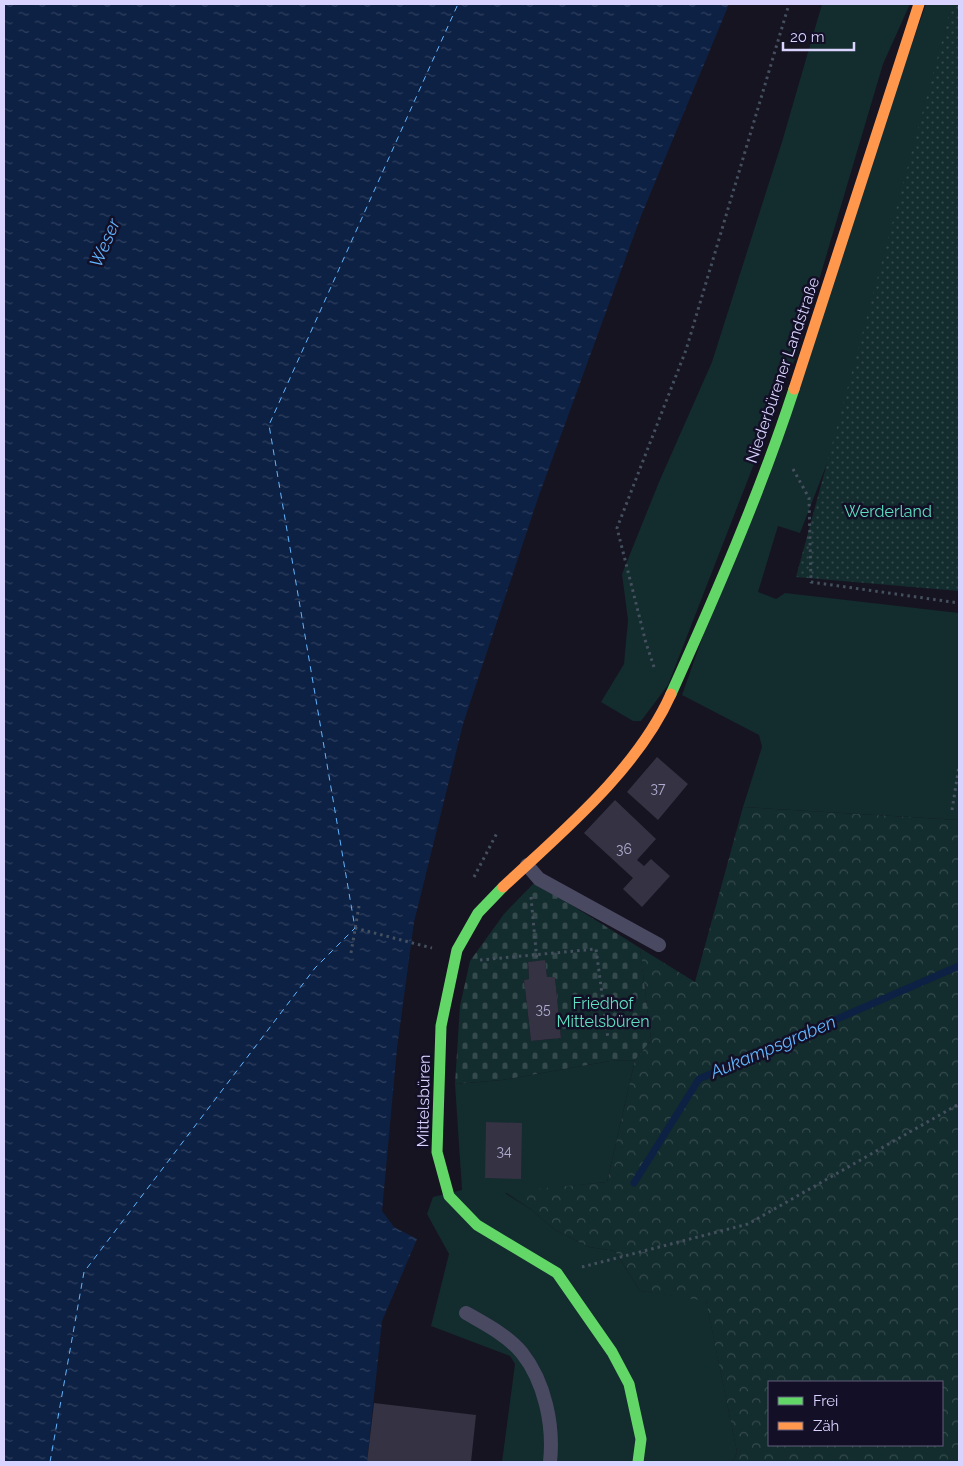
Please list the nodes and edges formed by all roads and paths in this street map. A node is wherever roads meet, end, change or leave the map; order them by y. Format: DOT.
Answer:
graph roads {
  1 [pos="789,4"];
  2 [pos="919,4"];
  3 [pos="778,439"];
  4 [pos="959,603"];
  5 [pos="655,669"];
  6 [pos="648,735"];
  7 [pos="959,766"];
  8 [pos="952,810"];
  9 [pos="498,831"];
  10 [pos="528,865"];
  11 [pos="513,878"];
  12 [pos="478,881"];
  13 [pos="358,906"];
  14 [pos="355,928"];
  15 [pos="659,945"];
  16 [pos="438,950"];
  17 [pos="351,953"];
  18 [pos="536,954"];
  19 [pos="455,959"];
  20 [pos="537,961"];
  21 [pos="608,1039"];
  22 [pos="959,1104"];
  23 [pos="557,1273"];
  24 [pos="466,1313"];
  25 [pos="550,1462"];
  26 [pos="638,1462"];
  1 -- 5 [label="path"];
  2 -- 3 [label="street, Niederbürener Landstraße"];
  3 -- 4 [label="path"];
  3 -- 6 [label="street, Niederbürener Landstraße"];
  6 -- 10 [label="street, Mittelsbüren"];
  7 -- 8 [label="path"];
  9 -- 12 [label="path"];
  10 -- 11 [label="street, Mittelsbüren"];
  10 -- 15 [label="lane"];
  11 -- 18 [label="path"];
  11 -- 19 [label="street, Mittelsbüren"];
  13 -- 14 [label="path"];
  14 -- 16 [label="path"];
  14 -- 17 [label="path"];
  18 -- 19 [label="path"];
  18 -- 20 [label="path"];
  18 -- 21 [label="path"];
  19 -- 23 [label="street, Mittelsbüren"];
  22 -- 23 [label="path"];
  23 -- 26 [label="street, Mittelsbüren"];
  24 -- 25 [label="lane"];
}
